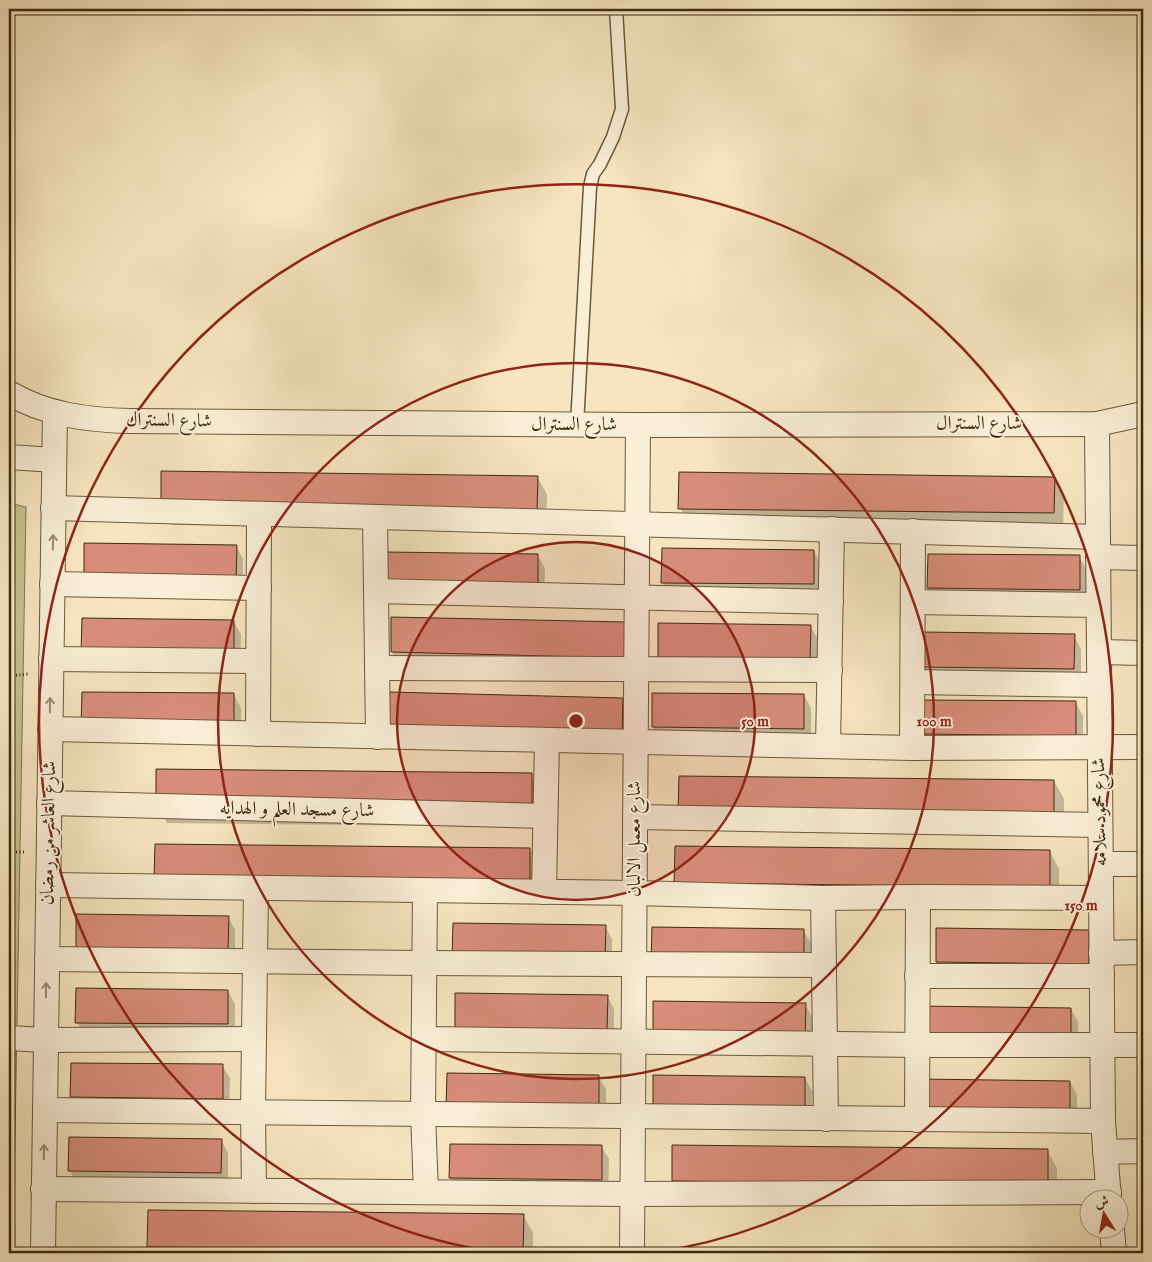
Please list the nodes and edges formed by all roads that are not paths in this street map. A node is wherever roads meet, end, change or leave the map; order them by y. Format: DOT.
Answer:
graph roads {
  1 [pos="616,9"];
  2 [pos="9,393"];
  3 [pos="55,412"];
  4 [pos="1143,414"];
  5 [pos="1097,424"];
  6 [pos="577,425"];
  7 [pos="638,425"];
  8 [pos="9,457"];
  9 [pos="54,460"];
  10 [pos="53,508"];
  11 [pos="259,514"];
  12 [pos="376,517"];
  13 [pos="638,524"];
  14 [pos="832,529"];
  15 [pos="913,531"];
  16 [pos="1098,547"];
  17 [pos="1143,558"];
  18 [pos="52,584"];
  19 [pos="259,588"];
  20 [pos="376,592"];
  21 [pos="637,597"];
  22 [pos="831,602"];
  23 [pos="913,602"];
  24 [pos="1098,605"];
  25 [pos="1099,652"];
  26 [pos="1143,653"];
  27 [pos="51,659"];
  28 [pos="258,661"];
  29 [pos="377,668"];
  30 [pos="637,669"];
  31 [pos="830,670"];
  32 [pos="912,682"];
  33 [pos="1099,684"];
  34 [pos="50,729"];
  35 [pos="258,734"];
  36 [pos="378,737"];
  37 [pos="547,740"];
  38 [pos="636,742"];
  39 [pos="828,746"];
  40 [pos="1100,746"];
  41 [pos="1143,747"];
  42 [pos="912,748"];
  43 [pos="49,803"];
  44 [pos="545,816"];
  45 [pos="635,817"];
  46 [pos="1100,825"];
  47 [pos="1101,864"];
  48 [pos="1143,864"];
  49 [pos="48,885"];
  50 [pos="256,888"];
  51 [pos="425,891"];
  52 [pos="544,892"];
  53 [pos="635,893"];
  54 [pos="918,897"];
  55 [pos="823,898"];
  56 [pos="1101,898"];
  57 [pos="1143,952"];
  58 [pos="47,959"];
  59 [pos="255,961"];
  60 [pos="424,963"];
  61 [pos="634,964"];
  62 [pos="824,965"];
  63 [pos="1102,965"];
  64 [pos="917,976"];
  65 [pos="9,1038"];
  66 [pos="254,1039"];
  67 [pos="424,1039"];
  68 [pos="45,1040"];
  69 [pos="634,1042"];
  70 [pos="825,1044"];
  71 [pos="917,1045"];
  72 [pos="1102,1045"];
  73 [pos="1143,1045"];
  74 [pos="44,1110"];
  75 [pos="253,1112"];
  76 [pos="423,1114"];
  77 [pos="633,1116"];
  78 [pos="826,1119"];
  79 [pos="917,1120"];
  80 [pos="1103,1121"];
  81 [pos="1143,1151"];
  82 [pos="1105,1152"];
  83 [pos="43,1189"];
  84 [pos="1108,1190"];
  85 [pos="254,1191"];
  86 [pos="426,1192"];
  87 [pos="632,1194"];
  88 [pos="1080,1196"];
  89 [pos="1113,1240"];
  90 [pos="42,1253"];
  91 [pos="632,1253"];
  92 [pos="1114,1253"];
  1 -- 6 [label="lane"];
  2 -- 3 [label="street, شارع السنترال"];
  3 -- 6 [label="street, شارع السنترال"];
  3 -- 9 [label="street, شارع العاشر من رمضان"];
  4 -- 5 [label="street, شارع السنترال"];
  5 -- 7 [label="street, شارع السنترال"];
  5 -- 16 [label="street, شارع محمود سلامه"];
  6 -- 7 [label="street, شارع السنترال"];
  7 -- 13 [label="street, شارع معمل الالبان"];
  8 -- 9 [label="street"];
  9 -- 10 [label="street, شارع العاشر من رمضان"];
  10 -- 11 [label="street"];
  18 -- 10 [label="street, شارع العاشر من رمضان, one-way"];
  11 -- 12 [label="street"];
  11 -- 19 [label="street"];
  12 -- 13 [label="street"];
  12 -- 20 [label="street"];
  13 -- 14 [label="street"];
  13 -- 21 [label="street, شارع معمل الالبان"];
  14 -- 15 [label="street"];
  14 -- 22 [label="street"];
  15 -- 16 [label="street"];
  15 -- 23 [label="street"];
  16 -- 17 [label="street"];
  16 -- 24 [label="street, شارع محمود سلامه"];
  18 -- 19 [label="street"];
  18 -- 27 [label="street, شارع العاشر من رمضان"];
  19 -- 28 [label="street"];
  20 -- 21 [label="street"];
  20 -- 29 [label="street"];
  21 -- 22 [label="street"];
  21 -- 30 [label="street, شارع معمل الالبان"];
  22 -- 31 [label="street"];
  23 -- 24 [label="street"];
  23 -- 32 [label="street"];
  24 -- 25 [label="street, شارع محمود سلامه"];
  25 -- 26 [label="street"];
  25 -- 33 [label="street, شارع محمود سلامه"];
  27 -- 28 [label="street"];
  34 -- 27 [label="street, شارع العاشر من رمضان, one-way"];
  28 -- 35 [label="street"];
  29 -- 30 [label="street"];
  29 -- 36 [label="street"];
  30 -- 31 [label="street"];
  30 -- 38 [label="street, شارع معمل الالبان"];
  31 -- 39 [label="street"];
  32 -- 33 [label="street"];
  32 -- 42 [label="street"];
  33 -- 40 [label="street, شارع محمود سلامه"];
  34 -- 35 [label="street"];
  34 -- 43 [label="street, شارع العاشر من رمضان"];
  35 -- 36 [label="street"];
  36 -- 37 [label="street"];
  37 -- 38 [label="street"];
  37 -- 44 [label="street"];
  38 -- 39 [label="street"];
  38 -- 45 [label="street, شارع معمل الالبان"];
  39 -- 42 [label="street"];
  40 -- 41 [label="street"];
  40 -- 42 [label="street"];
  40 -- 46 [label="street, شارع محمود سلامه"];
  43 -- 44 [label="street, شارع مسجد العلم و الهدايه"];
  43 -- 49 [label="street, شارع العاشر من رمضان"];
  44 -- 52 [label="street"];
  45 -- 46 [label="street"];
  45 -- 53 [label="street, شارع معمل الالبان"];
  46 -- 47 [label="street, شارع محمود سلامه"];
  47 -- 48 [label="street"];
  47 -- 56 [label="street, شارع محمود سلامه"];
  49 -- 50 [label="street"];
  49 -- 58 [label="street, شارع العاشر من رمضان"];
  50 -- 51 [label="street"];
  50 -- 59 [label="street"];
  51 -- 52 [label="street"];
  51 -- 60 [label="street"];
  52 -- 53 [label="street"];
  53 -- 55 [label="street"];
  53 -- 61 [label="street, شارع معمل الالبان"];
  54 -- 55 [label="street"];
  54 -- 56 [label="street"];
  54 -- 64 [label="street"];
  55 -- 62 [label="street"];
  56 -- 63 [label="street, شارع محمود سلامه"];
  57 -- 63 [label="street"];
  58 -- 59 [label="street"];
  68 -- 58 [label="street, شارع العاشر من رمضان, one-way"];
  59 -- 60 [label="street"];
  59 -- 66 [label="street"];
  60 -- 61 [label="street"];
  60 -- 67 [label="street"];
  61 -- 62 [label="street"];
  61 -- 69 [label="street, شارع معمل الالبان"];
  62 -- 70 [label="street"];
  63 -- 64 [label="street"];
  63 -- 72 [label="street, شارع محمود سلامه"];
  64 -- 71 [label="street"];
  65 -- 68 [label="street"];
  66 -- 68 [label="street"];
  66 -- 75 [label="street"];
  67 -- 69 [label="street"];
  67 -- 76 [label="street"];
  68 -- 74 [label="street, شارع العاشر من رمضان"];
  69 -- 70 [label="street"];
  69 -- 77 [label="street, شارع معمل الالبان"];
  70 -- 71 [label="street"];
  70 -- 78 [label="street"];
  71 -- 72 [label="street"];
  71 -- 79 [label="street"];
  72 -- 73 [label="street"];
  72 -- 80 [label="street, شارع محمود سلامه"];
  74 -- 75 [label="street"];
  83 -- 74 [label="street, شارع العاشر من رمضان, one-way"];
  75 -- 76 [label="street"];
  75 -- 85 [label="street"];
  76 -- 77 [label="street"];
  76 -- 86 [label="street"];
  77 -- 78 [label="street"];
  77 -- 87 [label="street, شارع معمل الالبان"];
  78 -- 79 [label="street"];
  79 -- 80 [label="street"];
  80 -- 82 [label="street, شارع محمود سلامه"];
  81 -- 82 [label="street"];
  82 -- 84 [label="street, شارع محمود سلامه"];
  83 -- 85 [label="street"];
  83 -- 90 [label="street, شارع العاشر من رمضان"];
  85 -- 86 [label="street"];
  86 -- 87 [label="street"];
  87 -- 88 [label="street"];
  87 -- 91 [label="street, شارع معمل الالبان"];
  89 -- 92 [label="street"];
}
